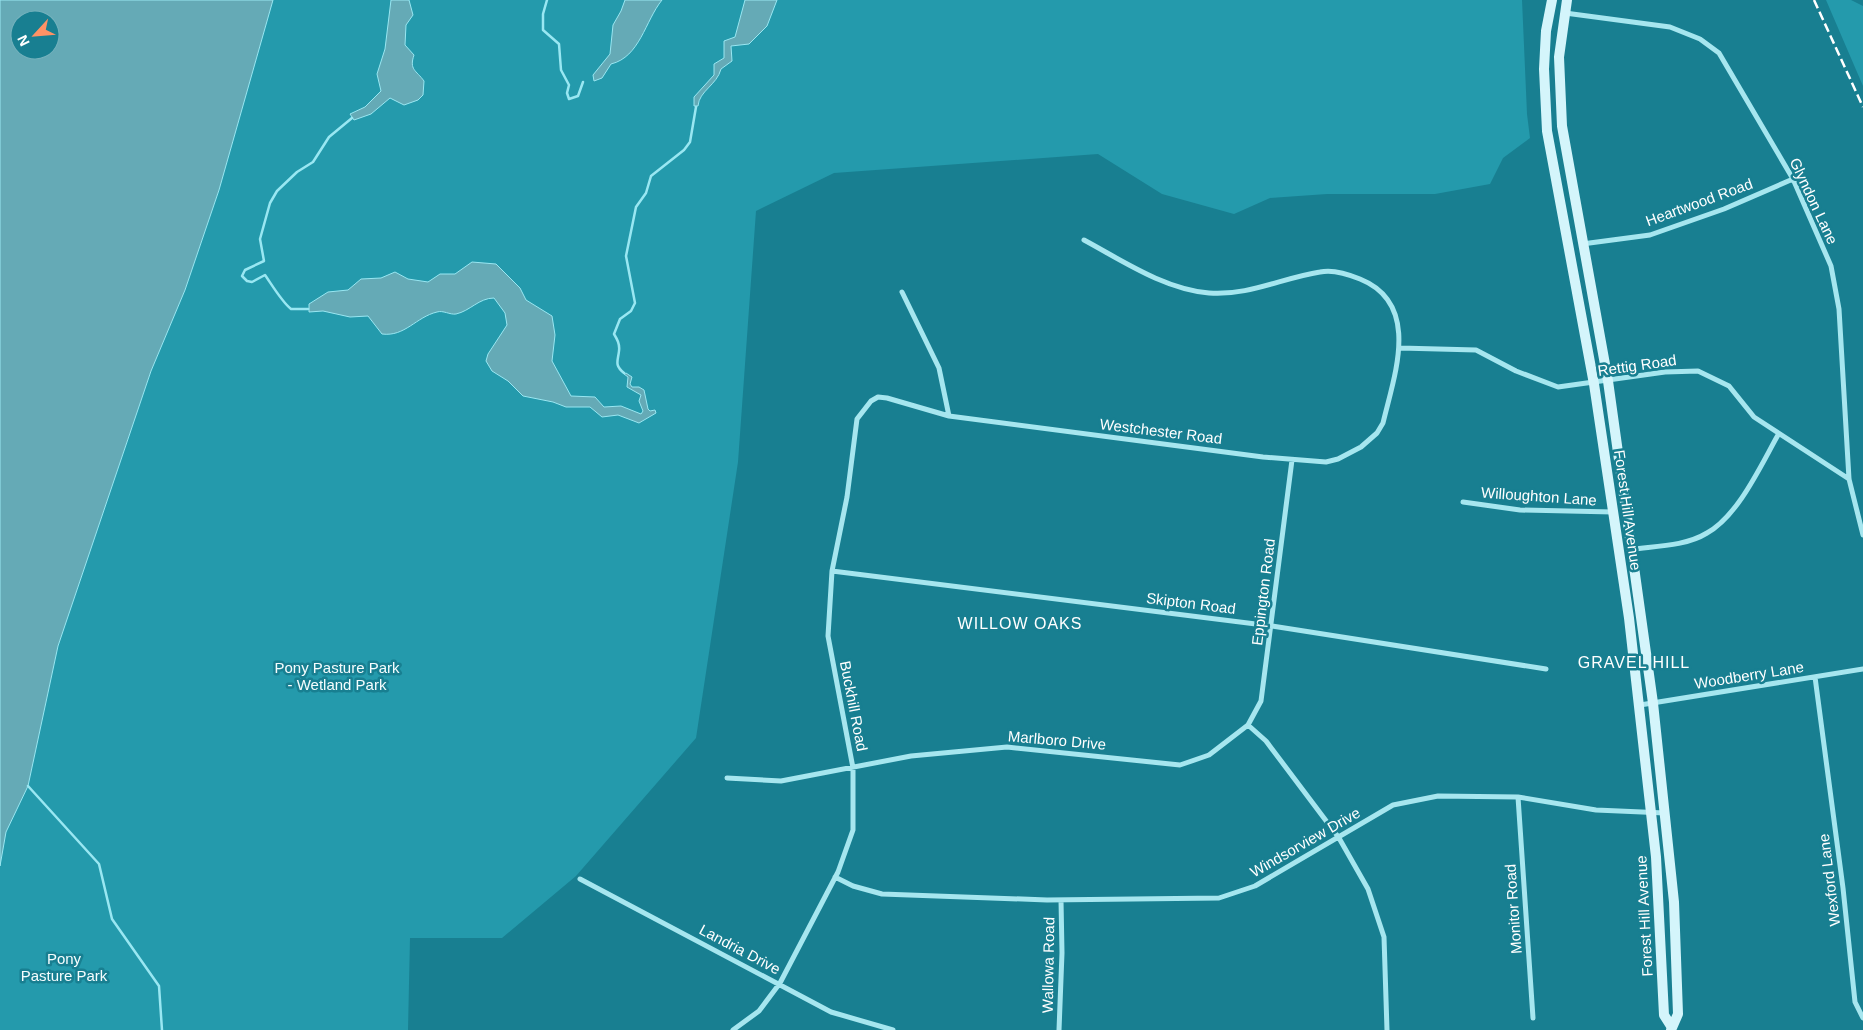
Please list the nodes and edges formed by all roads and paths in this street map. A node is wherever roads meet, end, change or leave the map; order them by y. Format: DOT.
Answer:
graph roads {
  1 [pos="1552,0"];
  2 [pos="1566,0"];
  3 [pos="1564,13"];
  4 [pos="1792,179"];
  5 [pos="1084,240"];
  6 [pos="1582,244"];
  7 [pos="902,292"];
  8 [pos="1400,348"];
  9 [pos="1608,382"];
  10 [pos="1594,384"];
  11 [pos="949,416"];
  12 [pos="858,419"];
  13 [pos="1778,435"];
  14 [pos="1292,460"];
  15 [pos="1849,479"];
  16 [pos="1462,502"];
  17 [pos="1614,512"];
  18 [pos="1863,535"];
  19 [pos="1633,548"];
  20 [pos="832,571"];
  21 [pos="1272,626"];
  22 [pos="1863,668"];
  23 [pos="1546,669"];
  24 [pos="1815,677"];
  25 [pos="1653,703"];
  26 [pos="1640,705"];
  27 [pos="1248,725"];
  28 [pos="853,768"];
  29 [pos="727,778"];
  30 [pos="1518,798"];
  31 [pos="1651,812"];
  32 [pos="1666,813"];
  33 [pos="1338,838"];
  34 [pos="835,877"];
  35 [pos="580,879"];
  36 [pos="1061,900"];
  37 [pos="780,983"];
  38 [pos="1533,1018"];
  39 [pos="1863,1018"];
  40 [pos="1671,1028"];
  41 [pos="733,1030"];
  42 [pos="893,1030"];
  43 [pos="1059,1030"];
  44 [pos="1387,1030"];
  1 -- 10 [label="main road, Forest Hill Avenue"];
  2 -- 3 [label="main road, Forest Hill Avenue"];
  3 -- 4 [label="street, Glyndon Lane"];
  3 -- 6 [label="main road, Forest Hill Avenue"];
  4 -- 6 [label="street, Heartwood Road"];
  4 -- 15 [label="street, Glyndon Lane"];
  5 -- 8 [label="street, Westchester Road"];
  6 -- 9 [label="main road, Forest Hill Avenue"];
  7 -- 11 [label="street"];
  8 -- 10 [label="street, Rettig Road"];
  8 -- 14 [label="street, Westchester Road"];
  9 -- 10 [label="street, Rettig Road"];
  9 -- 13 [label="street, Rettig Road"];
  9 -- 19 [label="main road, Forest Hill Avenue"];
  10 -- 17 [label="main road, Forest Hill Avenue"];
  11 -- 12 [label="street, Westchester Road"];
  11 -- 14 [label="street, Westchester Road"];
  12 -- 20 [label="street, Buckhill Road"];
  13 -- 15 [label="street, Rettig Road"];
  13 -- 19 [label="street"];
  14 -- 21 [label="street, Eppington Road"];
  15 -- 18 [label="street, Glyndon Lane"];
  16 -- 17 [label="street, Willoughton Lane"];
  17 -- 26 [label="main road, Forest Hill Avenue"];
  19 -- 25 [label="main road, Forest Hill Avenue"];
  20 -- 21 [label="street, Skipton Road"];
  20 -- 28 [label="street, Buckhill Road"];
  21 -- 23 [label="street, Skipton Road"];
  21 -- 27 [label="street, Eppington Road"];
  22 -- 24 [label="street, Woodberry Lane"];
  24 -- 25 [label="street, Woodberry Lane"];
  24 -- 39 [label="street, Wexford Lane"];
  25 -- 26 [label="street, Woodberry Lane"];
  25 -- 32 [label="main road, Forest Hill Avenue"];
  26 -- 31 [label="main road, Forest Hill Avenue"];
  27 -- 28 [label="street, Marlboro Drive"];
  27 -- 33 [label="street"];
  28 -- 29 [label="street, Marlboro Drive"];
  28 -- 34 [label="street, Buckhill Road"];
  30 -- 31 [label="street, Windsorview Drive"];
  30 -- 33 [label="street, Windsorview Drive"];
  30 -- 38 [label="street, Monitor Road"];
  31 -- 32 [label="street, Windsorview Drive"];
  31 -- 40 [label="main road, Forest Hill Avenue"];
  32 -- 40 [label="main road, Forest Hill Avenue"];
  33 -- 36 [label="street, Windsorview Drive"];
  33 -- 44 [label="street"];
  34 -- 36 [label="street, Windsorview Drive"];
  34 -- 37 [label="street, Buckhill Road"];
  35 -- 37 [label="street, Landria Drive"];
  36 -- 43 [label="street, Wallowa Road"];
  37 -- 41 [label="street, Buckhill Road"];
  37 -- 42 [label="street, Landria Drive"];
}
